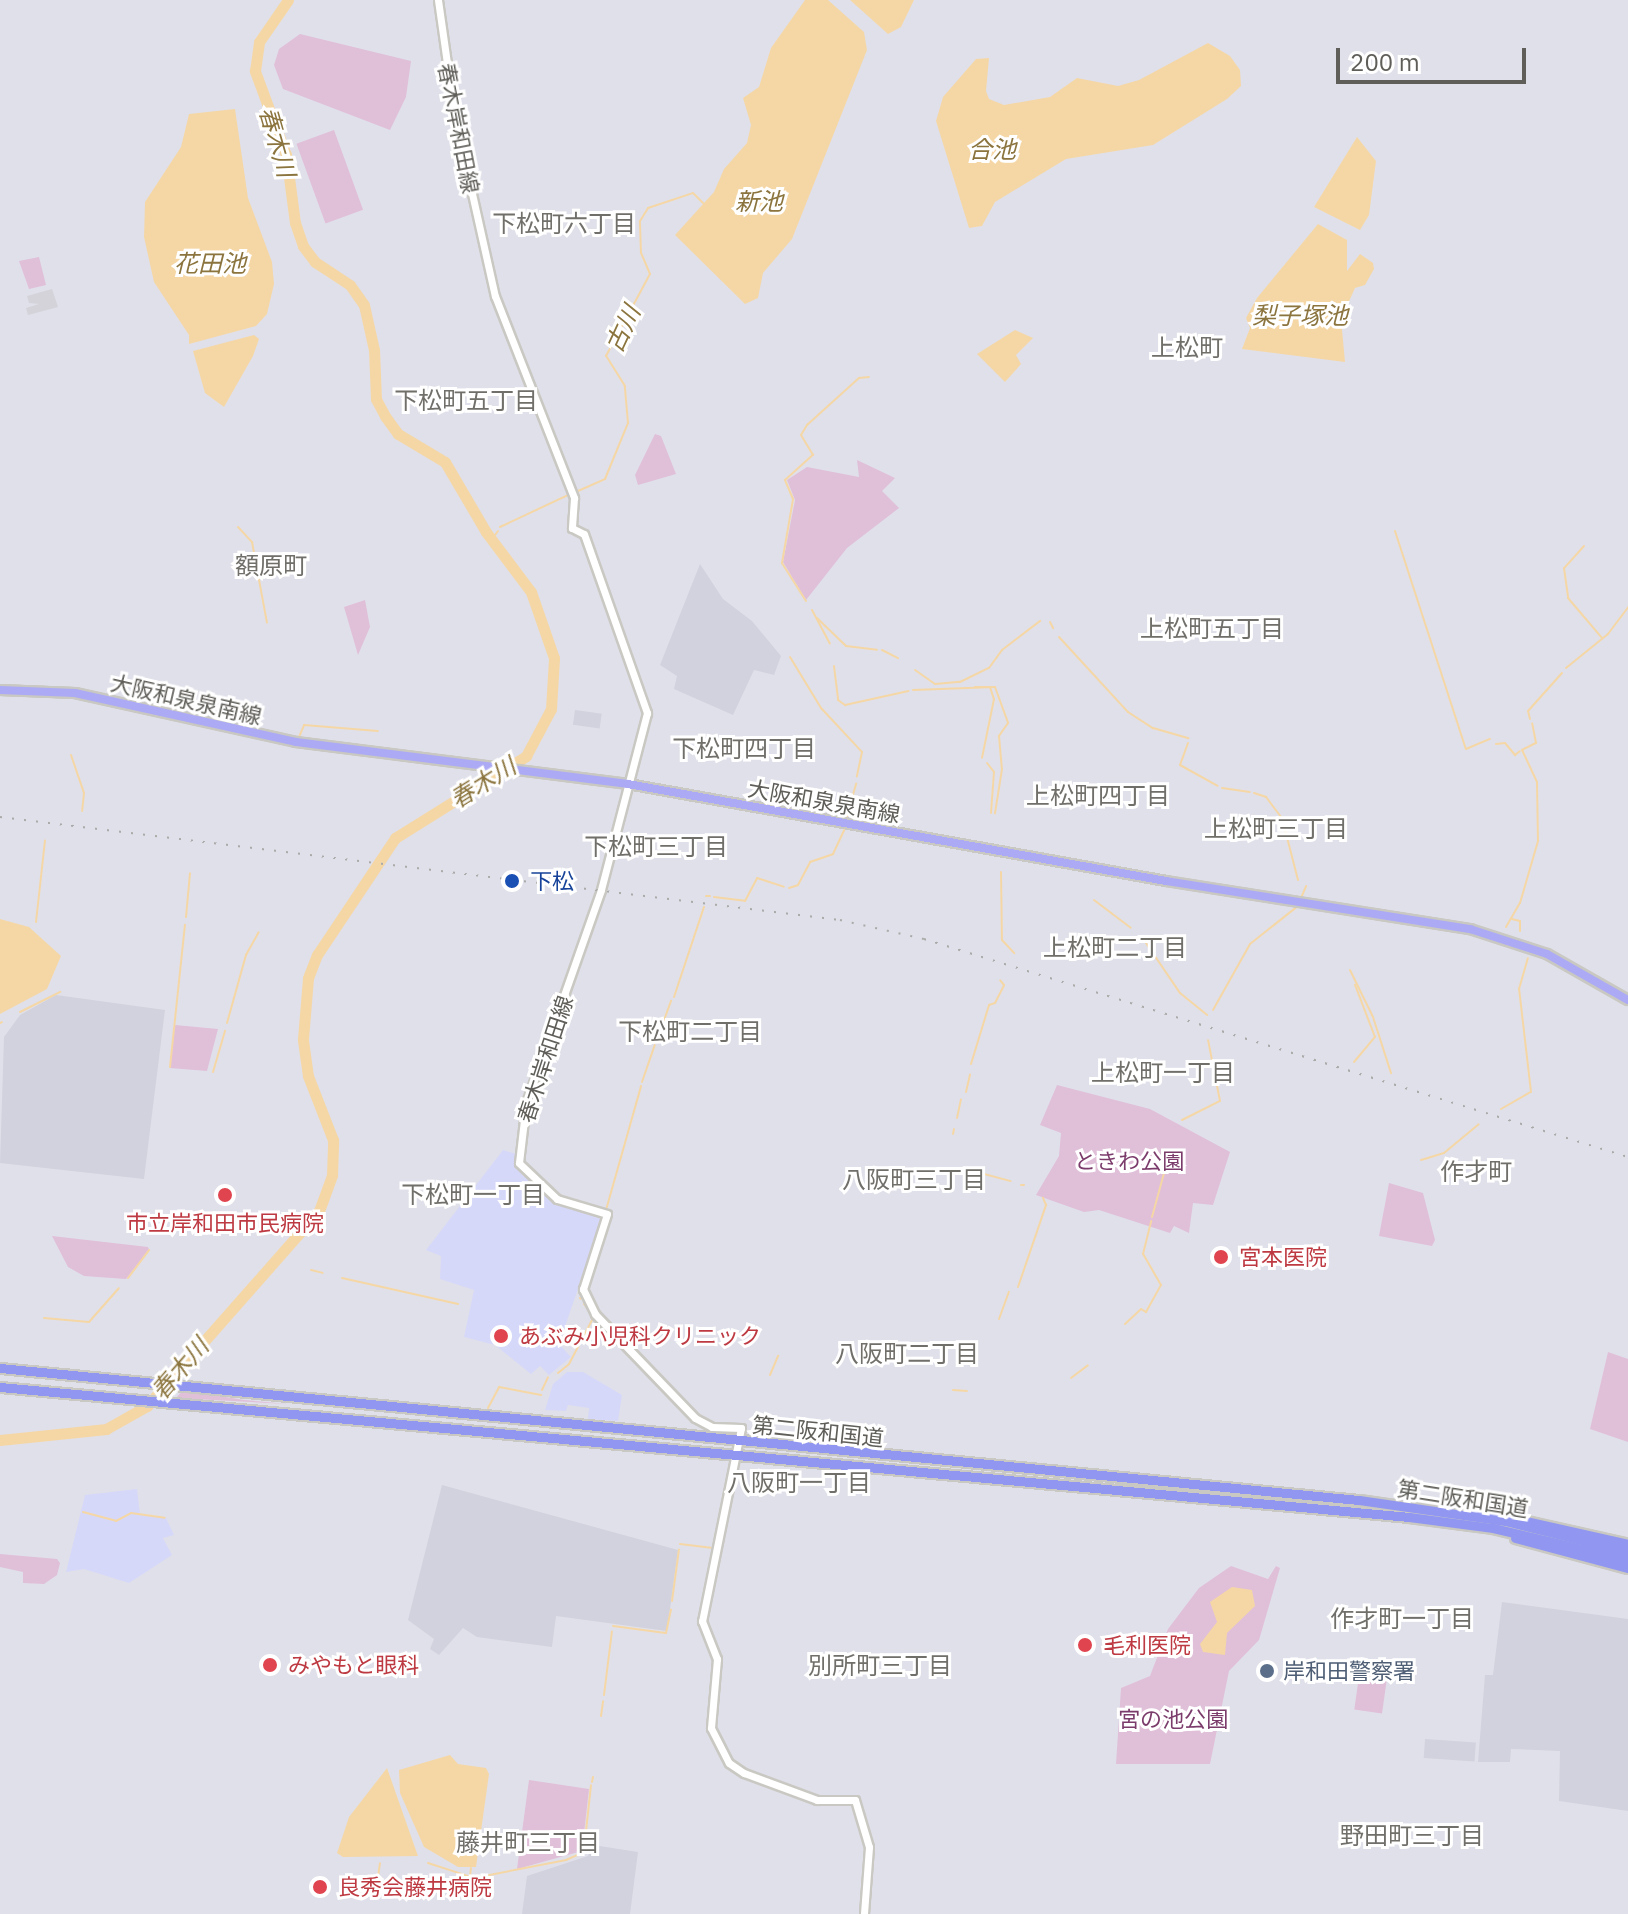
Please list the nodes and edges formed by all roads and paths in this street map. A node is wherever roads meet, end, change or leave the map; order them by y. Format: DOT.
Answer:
graph roads {
  1 [pos="438,0"];
  2 [pos="0,690"];
  3 [pos="628,784"];
  4 [pos="1628,1000"];
  5 [pos="0,1368"];
  6 [pos="0,1387"];
  7 [pos="738,1442"];
  8 [pos="734,1455"];
  9 [pos="1406,1506"];
  10 [pos="1409,1517"];
  11 [pos="1494,1523"];
  12 [pos="1628,1544"];
  13 [pos="1628,1552"];
  14 [pos="1628,1560"];
  15 [pos="1628,1568"];
  16 [pos="864,1914"];
  1 -- 3 [label="main road, 春木岸和田線"];
  2 -- 3 [label="main road, 大阪和泉泉南線"];
  3 -- 4 [label="main road, 大阪和泉泉南線"];
  3 -- 7 [label="main road, 春木岸和田線"];
  5 -- 7 [label="highway, 第二阪和国道"];
  6 -- 8 [label="highway, 第二阪和国道"];
  7 -- 8 [label="main road, 春木岸和田線"];
  7 -- 9 [label="highway, 第二阪和国道"];
  8 -- 10 [label="highway, 第二阪和国道"];
  8 -- 16 [label="main road, 春木岸和田線"];
  9 -- 11 [label="highway, 第二阪和国道"];
  9 -- 12 [label="highway"];
  10 -- 11 [label="highway, 第二阪和国道"];
  10 -- 15 [label="highway"];
  11 -- 13 [label="highway, 第二阪和国道"];
  11 -- 14 [label="highway, 第二阪和国道"];
}
